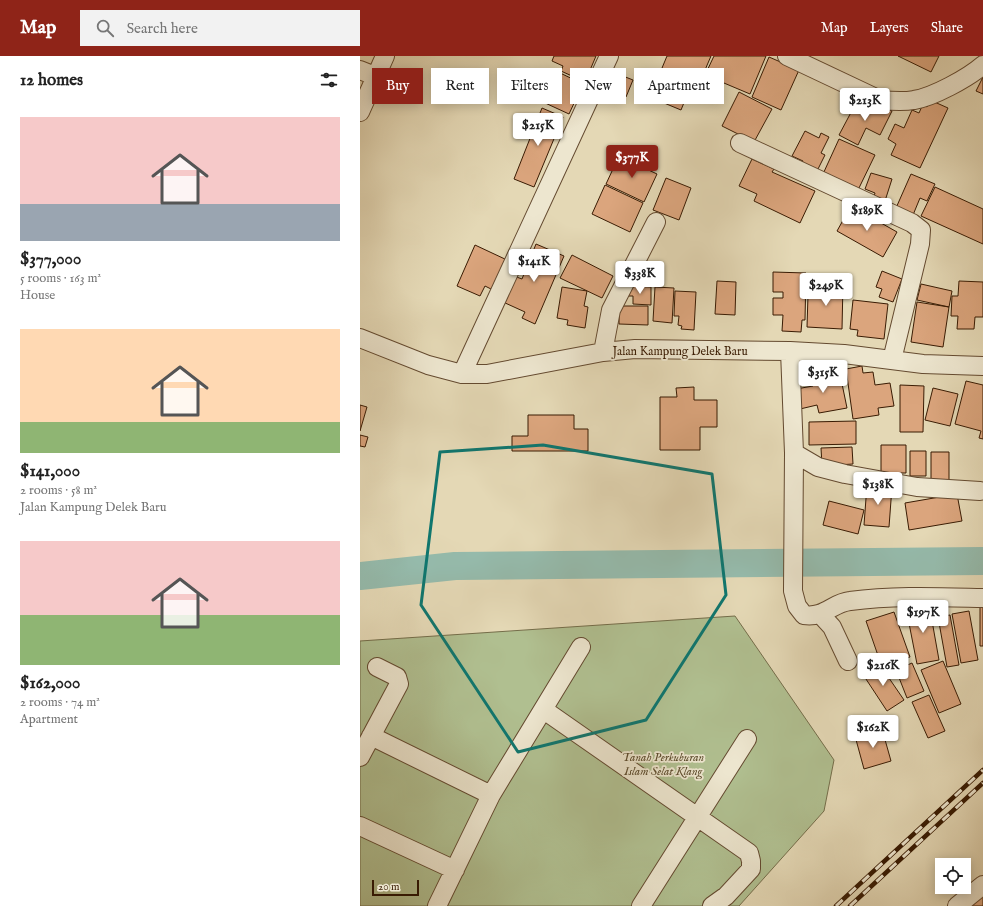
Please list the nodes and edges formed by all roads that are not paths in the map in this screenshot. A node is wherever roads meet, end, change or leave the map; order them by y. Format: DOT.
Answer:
graph roads {
  1 [pos="385,56"];
  2 [pos="609,56"];
  3 [pos="787,56"];
  4 [pos="983,65"];
  5 [pos="368,73"];
  6 [pos="360,112"];
  7 [pos="740,143"];
  8 [pos="656,222"];
  9 [pos="360,338"];
  10 [pos="790,351"];
  11 [pos="603,352"];
  12 [pos="892,360"];
  13 [pos="983,366"];
  14 [pos="462,374"];
  15 [pos="794,453"];
  16 [pos="980,491"];
  17 [pos="983,598"];
  18 [pos="821,614"];
  19 [pos="581,647"];
  20 [pos="848,661"];
  21 [pos="377,667"];
  22 [pos="544,710"];
  23 [pos="371,736"];
  24 [pos="747,739"];
  25 [pos="360,757"];
  26 [pos="491,795"];
  27 [pos="698,817"];
  28 [pos="360,826"];
  29 [pos="454,870"];
  30 [pos="983,885"];
  31 [pos="437,906"];
  32 [pos="640,906"];
  33 [pos="712,906"];
  34 [pos="957,906"];
  1 -- 5 [label="street"];
  2 -- 14 [label="street"];
  3 -- 4 [label="street"];
  5 -- 6 [label="street"];
  7 -- 12 [label="street"];
  8 -- 11 [label="street"];
  9 -- 14 [label="street, Jalan Kampung Delek Baru"];
  10 -- 11 [label="street, Jalan Kampung Delek Baru"];
  10 -- 12 [label="street, Jalan Kampung Delek Baru"];
  10 -- 15 [label="street"];
  11 -- 14 [label="street, Jalan Kampung Delek Baru"];
  12 -- 13 [label="street, Jalan Kampung Delek Baru"];
  15 -- 16 [label="street"];
  15 -- 18 [label="street"];
  17 -- 18 [label="street"];
  18 -- 20 [label="street"];
  19 -- 22 [label="street"];
  21 -- 23 [label="street"];
  22 -- 26 [label="street"];
  22 -- 27 [label="street"];
  23 -- 25 [label="street"];
  23 -- 26 [label="street"];
  24 -- 27 [label="street"];
  26 -- 29 [label="street"];
  27 -- 32 [label="street"];
  27 -- 33 [label="street"];
  28 -- 29 [label="street"];
  29 -- 31 [label="street"];
  30 -- 34 [label="street"];
}
